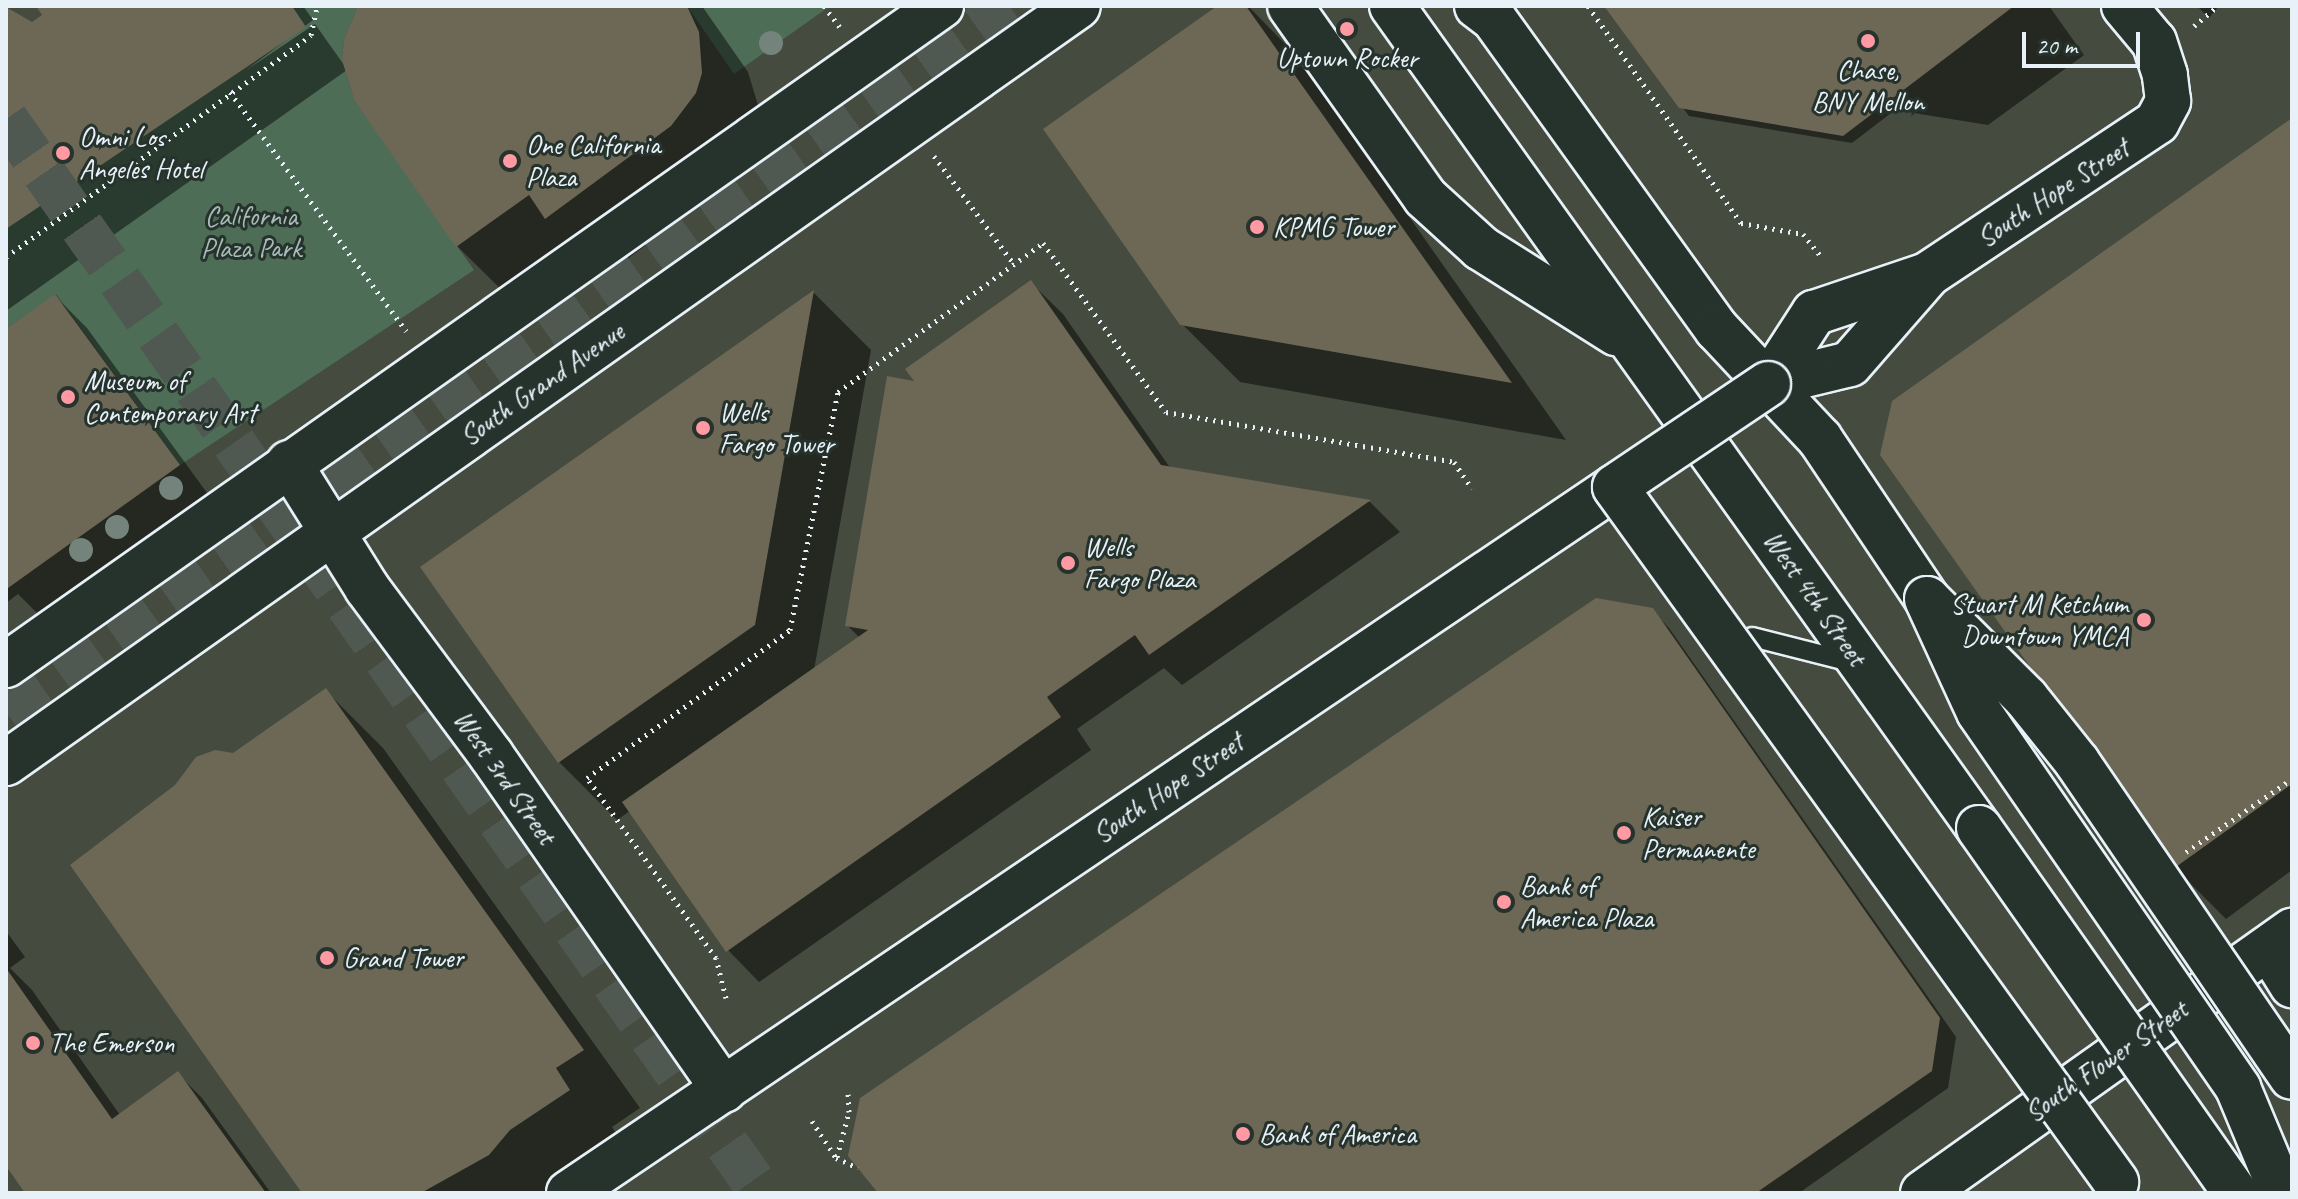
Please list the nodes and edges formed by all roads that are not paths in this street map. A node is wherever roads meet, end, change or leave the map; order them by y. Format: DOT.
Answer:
graph roads {
  1 [pos="941,6"];
  2 [pos="1078,6"];
  3 [pos="1290,6"];
  4 [pos="1392,6"];
  5 [pos="1477,6"];
  6 [pos="2124,6"];
  7 [pos="1927,275"];
  8 [pos="1635,345"];
  9 [pos="1812,353"];
  10 [pos="1768,384"];
  11 [pos="289,463"];
  12 [pos="1615,487"];
  13 [pos="331,534"];
  14 [pos="1927,599"];
  15 [pos="1752,637"];
  16 [pos="1862,664"];
  17 [pos="6,665"];
  18 [pos="6,763"];
  19 [pos="2280,940"];
  20 [pos="2292,985"];
  21 [pos="2292,1077"];
  22 [pos="724,1090"];
  23 [pos="569,1193"];
  24 [pos="1923,1193"];
  25 [pos="2124,1193"];
  26 [pos="2236,1193"];
  27 [pos="2282,1193"];
  1 -- 11 [label="main road"];
  2 -- 13 [label="main road, South Grand Avenue"];
  3 -- 8 [label="main road"];
  4 -- 8 [label="main road, West 4th Street"];
  5 -- 10 [label="main road"];
  6 -- 7 [label="main road, South Hope Street"];
  7 -- 9 [label="main road, South Hope Street"];
  7 -- 9 [label="main road, South Hope Street"];
  8 -- 16 [label="main road, West 4th Street"];
  9 -- 10 [label="main road, South Hope Street"];
  10 -- 12 [label="main road, South Hope Street, bridge"];
  10 -- 14 [label="main road"];
  11 -- 13 [label="main road, West 3rd Street"];
  11 -- 17 [label="main road"];
  12 -- 22 [label="main road, South Hope Street"];
  12 -- 25 [label="main road, bridge"];
  13 -- 18 [label="main road, South Grand Avenue"];
  13 -- 22 [label="main road, West 3rd Street"];
  14 -- 21 [label="main road, bridge"];
  14 -- 27 [label="main road, bridge"];
  15 -- 16 [label="lane"];
  16 -- 26 [label="main road, West 4th Street, bridge"];
  19 -- 20 [label="main road"];
  19 -- 24 [label="main road, South Flower Street"];
  22 -- 23 [label="main road, South Hope Street"];
}
